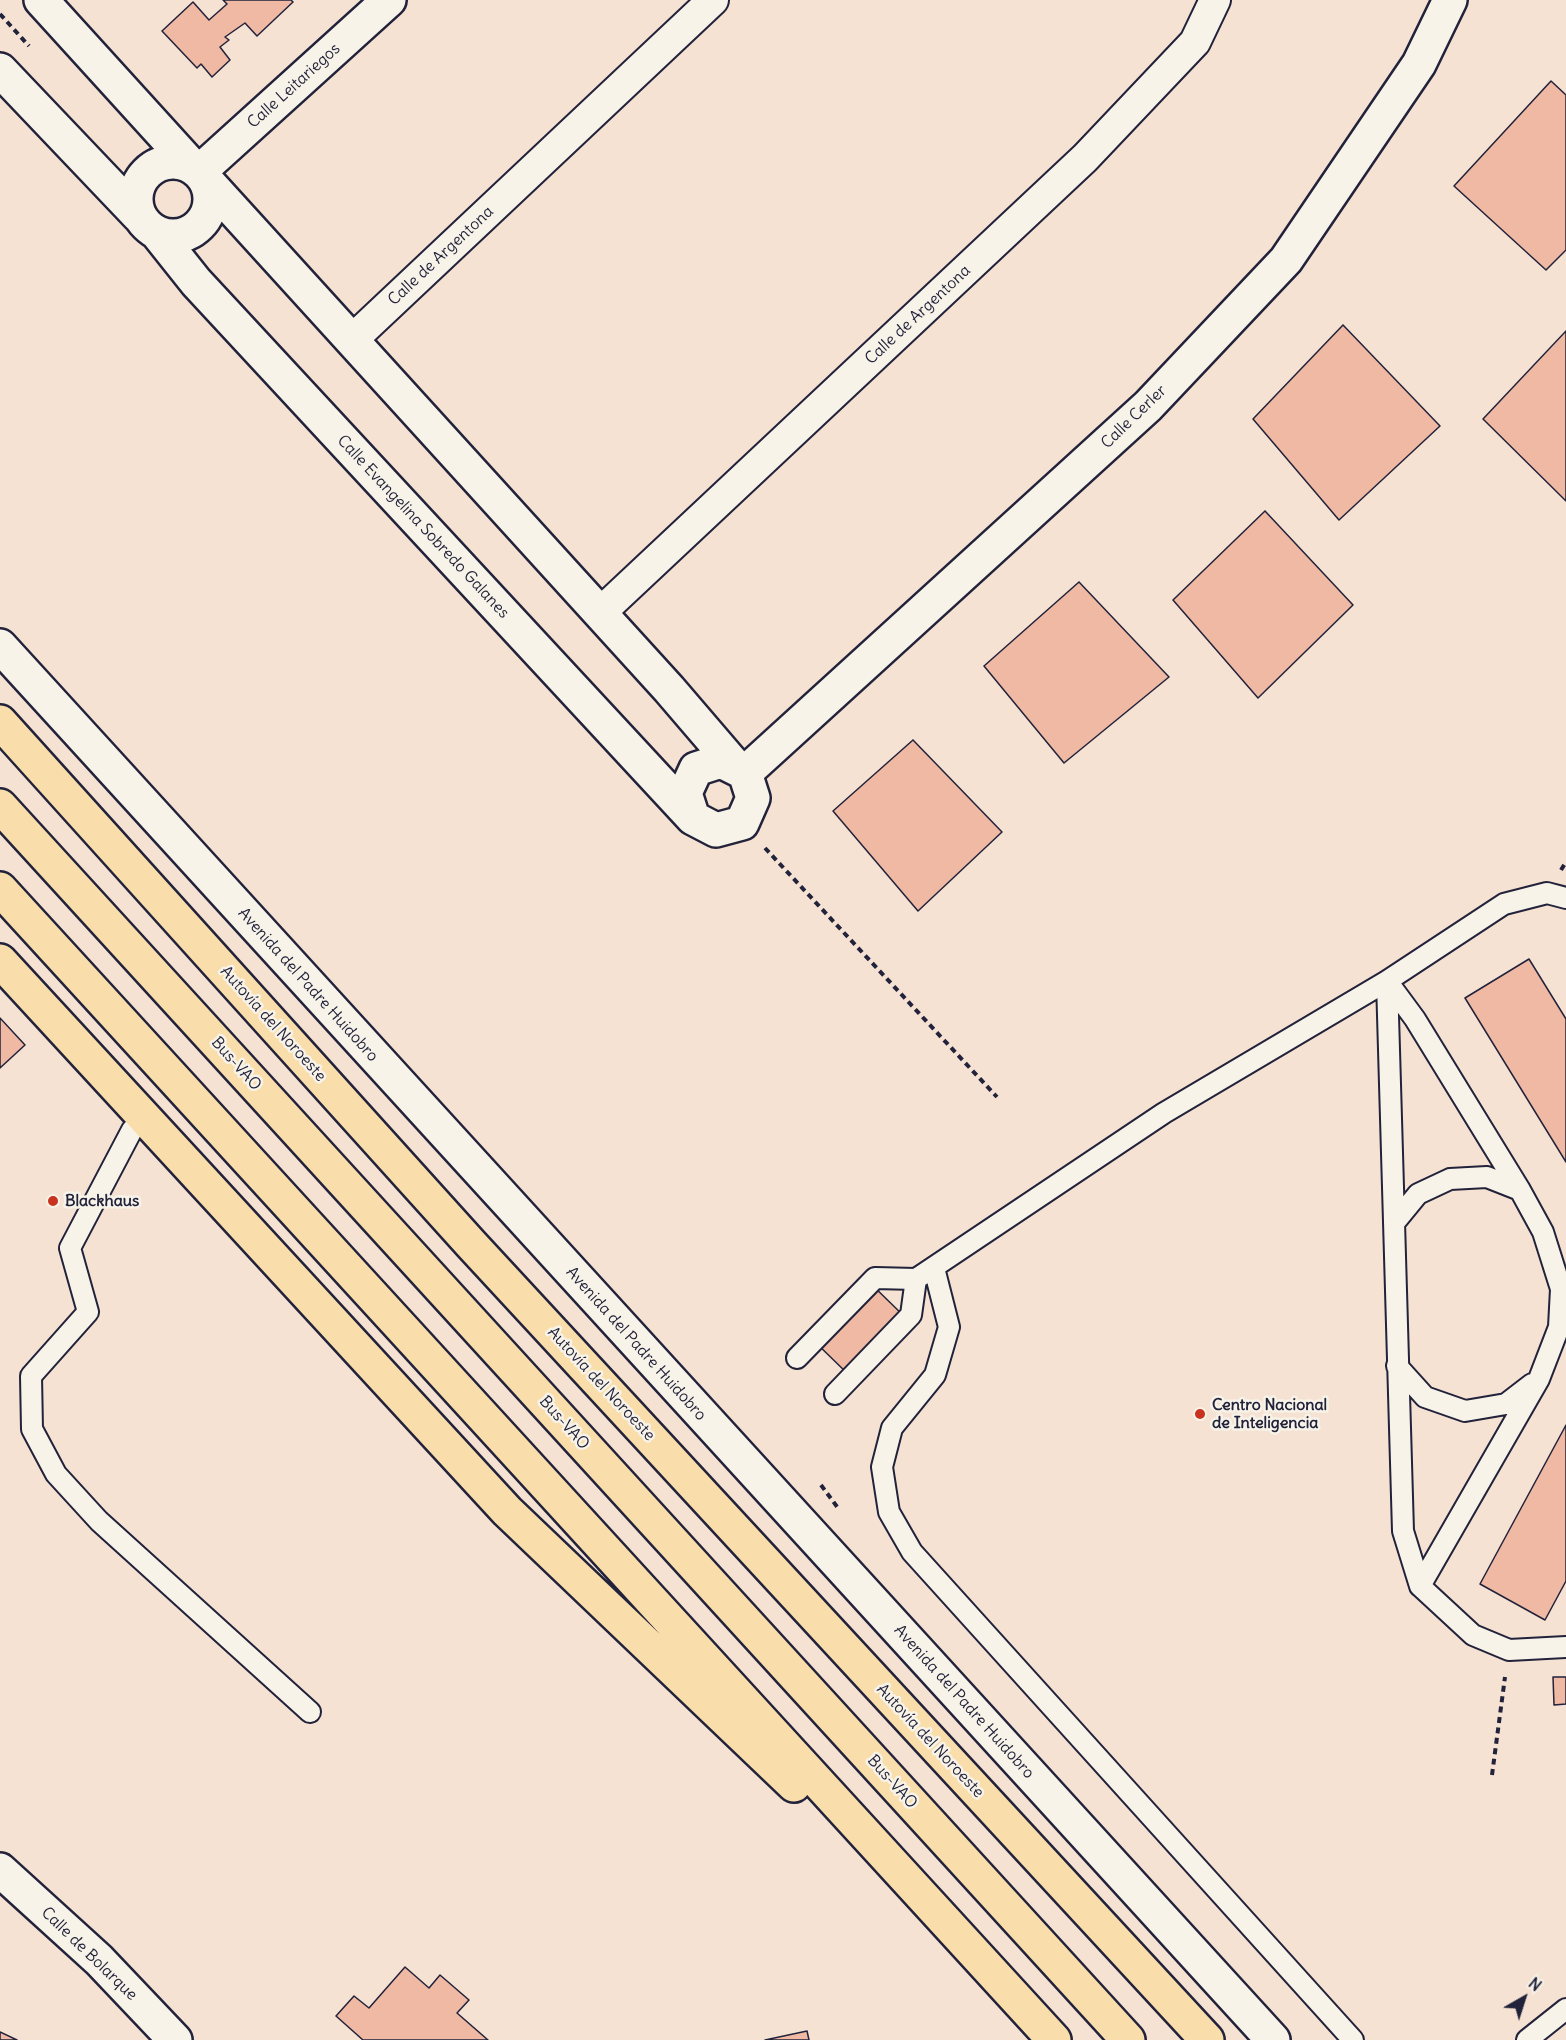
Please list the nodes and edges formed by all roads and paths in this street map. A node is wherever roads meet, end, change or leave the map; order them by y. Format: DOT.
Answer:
graph roads {
  1 [pos="40,0"];
  2 [pos="388,0"];
  3 [pos="713,0"];
  4 [pos="1215,0"];
  5 [pos="1450,0"];
  6 [pos="0,70"];
  7 [pos="199,172"];
  8 [pos="148,225"];
  9 [pos="352,340"];
  10 [pos="600,613"];
  11 [pos="0,646"];
  12 [pos="0,722"];
  13 [pos="740,769"];
  14 [pos="0,806"];
  15 [pos="693,818"];
  16 [pos="742,823"];
  17 [pos="0,889"];
  18 [pos="1566,898"];
  19 [pos="0,961"];
  20 [pos="1387,981"];
  21 [pos="997,1096"];
  22 [pos="145,1119"];
  23 [pos="1520,1190"];
  24 [pos="1395,1222"];
  25 [pos="934,1268"];
  26 [pos="916,1280"];
  27 [pos="797,1358"];
  28 [pos="1397,1366"];
  29 [pos="1539,1379"];
  30 [pos="835,1394"];
  31 [pos="1420,1586"];
  32 [pos="1566,1647"];
  33 [pos="1503,1691"];
  34 [pos="310,1712"];
  35 [pos="1491,1775"];
  36 [pos="0,1870"];
  37 [pos="1016,1998"];
  38 [pos="1566,2009"];
  39 [pos="175,2040"];
  40 [pos="1054,2040"];
  41 [pos="1128,2040"];
  42 [pos="1207,2040"];
  43 [pos="1273,2040"];
  44 [pos="1353,2040"];
  45 [pos="1527,2040"];
  1 -- 7 [label="street"];
  2 -- 7 [label="street, Calle Leitariegos"];
  3 -- 9 [label="street, Calle de Argentona"];
  4 -- 10 [label="street, Calle de Argentona"];
  5 -- 13 [label="street, Calle Cerler"];
  6 -- 8 [label="street, Calle Evangelina Sobredo Galanes"];
  7 -- 8 [label="street"];
  7 -- 8 [label="street"];
  7 -- 9 [label="street"];
  8 -- 15 [label="street, Calle Evangelina Sobredo Galanes"];
  9 -- 10 [label="street"];
  10 -- 13 [label="street"];
  11 -- 43 [label="street, Avenida del Padre Huidobro"];
  12 -- 42 [label="highway, Autovía del Noroeste"];
  13 -- 15 [label="street"];
  13 -- 16 [label="street"];
  14 -- 41 [label="highway, Bus-VAO"];
  15 -- 16 [label="street"];
  16 -- 21 [label="path"];
  17 -- 37 [label="highway"];
  18 -- 20 [label="lane"];
  19 -- 22 [label="highway"];
  20 -- 23 [label="lane"];
  20 -- 24 [label="lane"];
  20 -- 25 [label="lane"];
  22 -- 34 [label="lane"];
  22 -- 37 [label="highway"];
  23 -- 24 [label="lane"];
  23 -- 29 [label="lane"];
  24 -- 28 [label="lane"];
  25 -- 26 [label="lane"];
  25 -- 44 [label="lane"];
  26 -- 27 [label="lane"];
  26 -- 30 [label="lane"];
  28 -- 29 [label="lane"];
  28 -- 31 [label="lane"];
  29 -- 31 [label="lane"];
  31 -- 32 [label="lane"];
  33 -- 35 [label="path"];
  36 -- 39 [label="street, Calle de Bolarque"];
  37 -- 40 [label="highway"];
  38 -- 45 [label="lane"];
}
